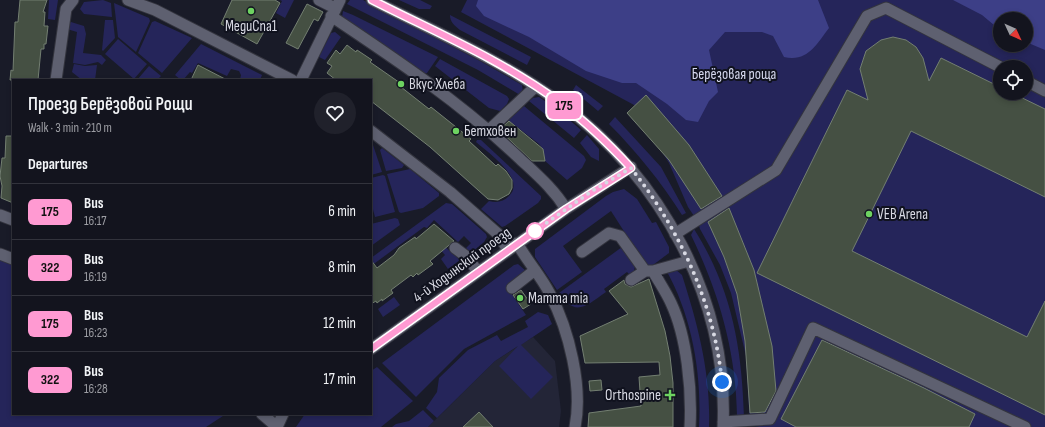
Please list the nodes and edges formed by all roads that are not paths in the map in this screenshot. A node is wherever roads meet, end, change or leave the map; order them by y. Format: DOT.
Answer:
graph roads {
  1 [pos="73,0"];
  2 [pos="128,0"];
  3 [pos="319,0"];
  4 [pos="372,0"];
  5 [pos="335,8"];
  6 [pos="993,63"];
  7 [pos="276,77"];
  8 [pos="56,79"];
  9 [pos="287,79"];
  10 [pos="301,79"];
  11 [pos="1033,84"];
  12 [pos="542,90"];
  13 [pos="1045,90"];
  14 [pos="489,130"];
  15 [pos="372,132"];
  16 [pos="631,168"];
  17 [pos="566,209"];
  18 [pos="0,215"];
  19 [pos="12,220"];
  20 [pos="675,234"];
  21 [pos="513,246"];
  22 [pos="455,248"];
  23 [pos="582,252"];
  24 [pos="0,254"];
  25 [pos="12,259"];
  26 [pos="689,261"];
  27 [pos="535,270"];
  28 [pos="649,271"];
  29 [pos="478,272"];
  30 [pos="631,280"];
  31 [pos="512,288"];
  32 [pos="372,347"];
  33 [pos="263,415"];
  34 [pos="283,415"];
  35 [pos="723,424"];
  36 [pos="277,427"];
  37 [pos="575,427"];
  38 [pos="690,427"];
  39 [pos="1025,427"];
  1 -- 8 [label="street"];
  2 -- 7 [label="street"];
  3 -- 5 [label="street"];
  4 -- 12 [label="street"];
  5 -- 10 [label="street"];
  5 -- 14 [label="street"];
  6 -- 20 [label="street"];
  7 -- 9 [label="street"];
  11 -- 13 [label="street"];
  12 -- 14 [label="street"];
  12 -- 16 [label="street"];
  14 -- 17 [label="street"];
  15 -- 21 [label="street"];
  16 -- 17 [label="street, 4-й Ходынский проезд"];
  16 -- 20 [label="street"];
  17 -- 21 [label="street, 4-й Ходынский проезд"];
  18 -- 19 [label="street"];
  20 -- 26 [label="street"];
  21 -- 27 [label="street"];
  21 -- 29 [label="street, 4-й Ходынский проезд"];
  22 -- 29 [label="street"];
  23 -- 28 [label="street"];
  24 -- 25 [label="street"];
  26 -- 28 [label="street"];
  26 -- 35 [label="street"];
  27 -- 31 [label="street"];
  27 -- 37 [label="street"];
  28 -- 30 [label="street"];
  28 -- 38 [label="street"];
  29 -- 32 [label="street, 4-й Ходынский проезд"];
  33 -- 36 [label="street"];
  34 -- 36 [label="street"];
  35 -- 39 [label="street"];
}
